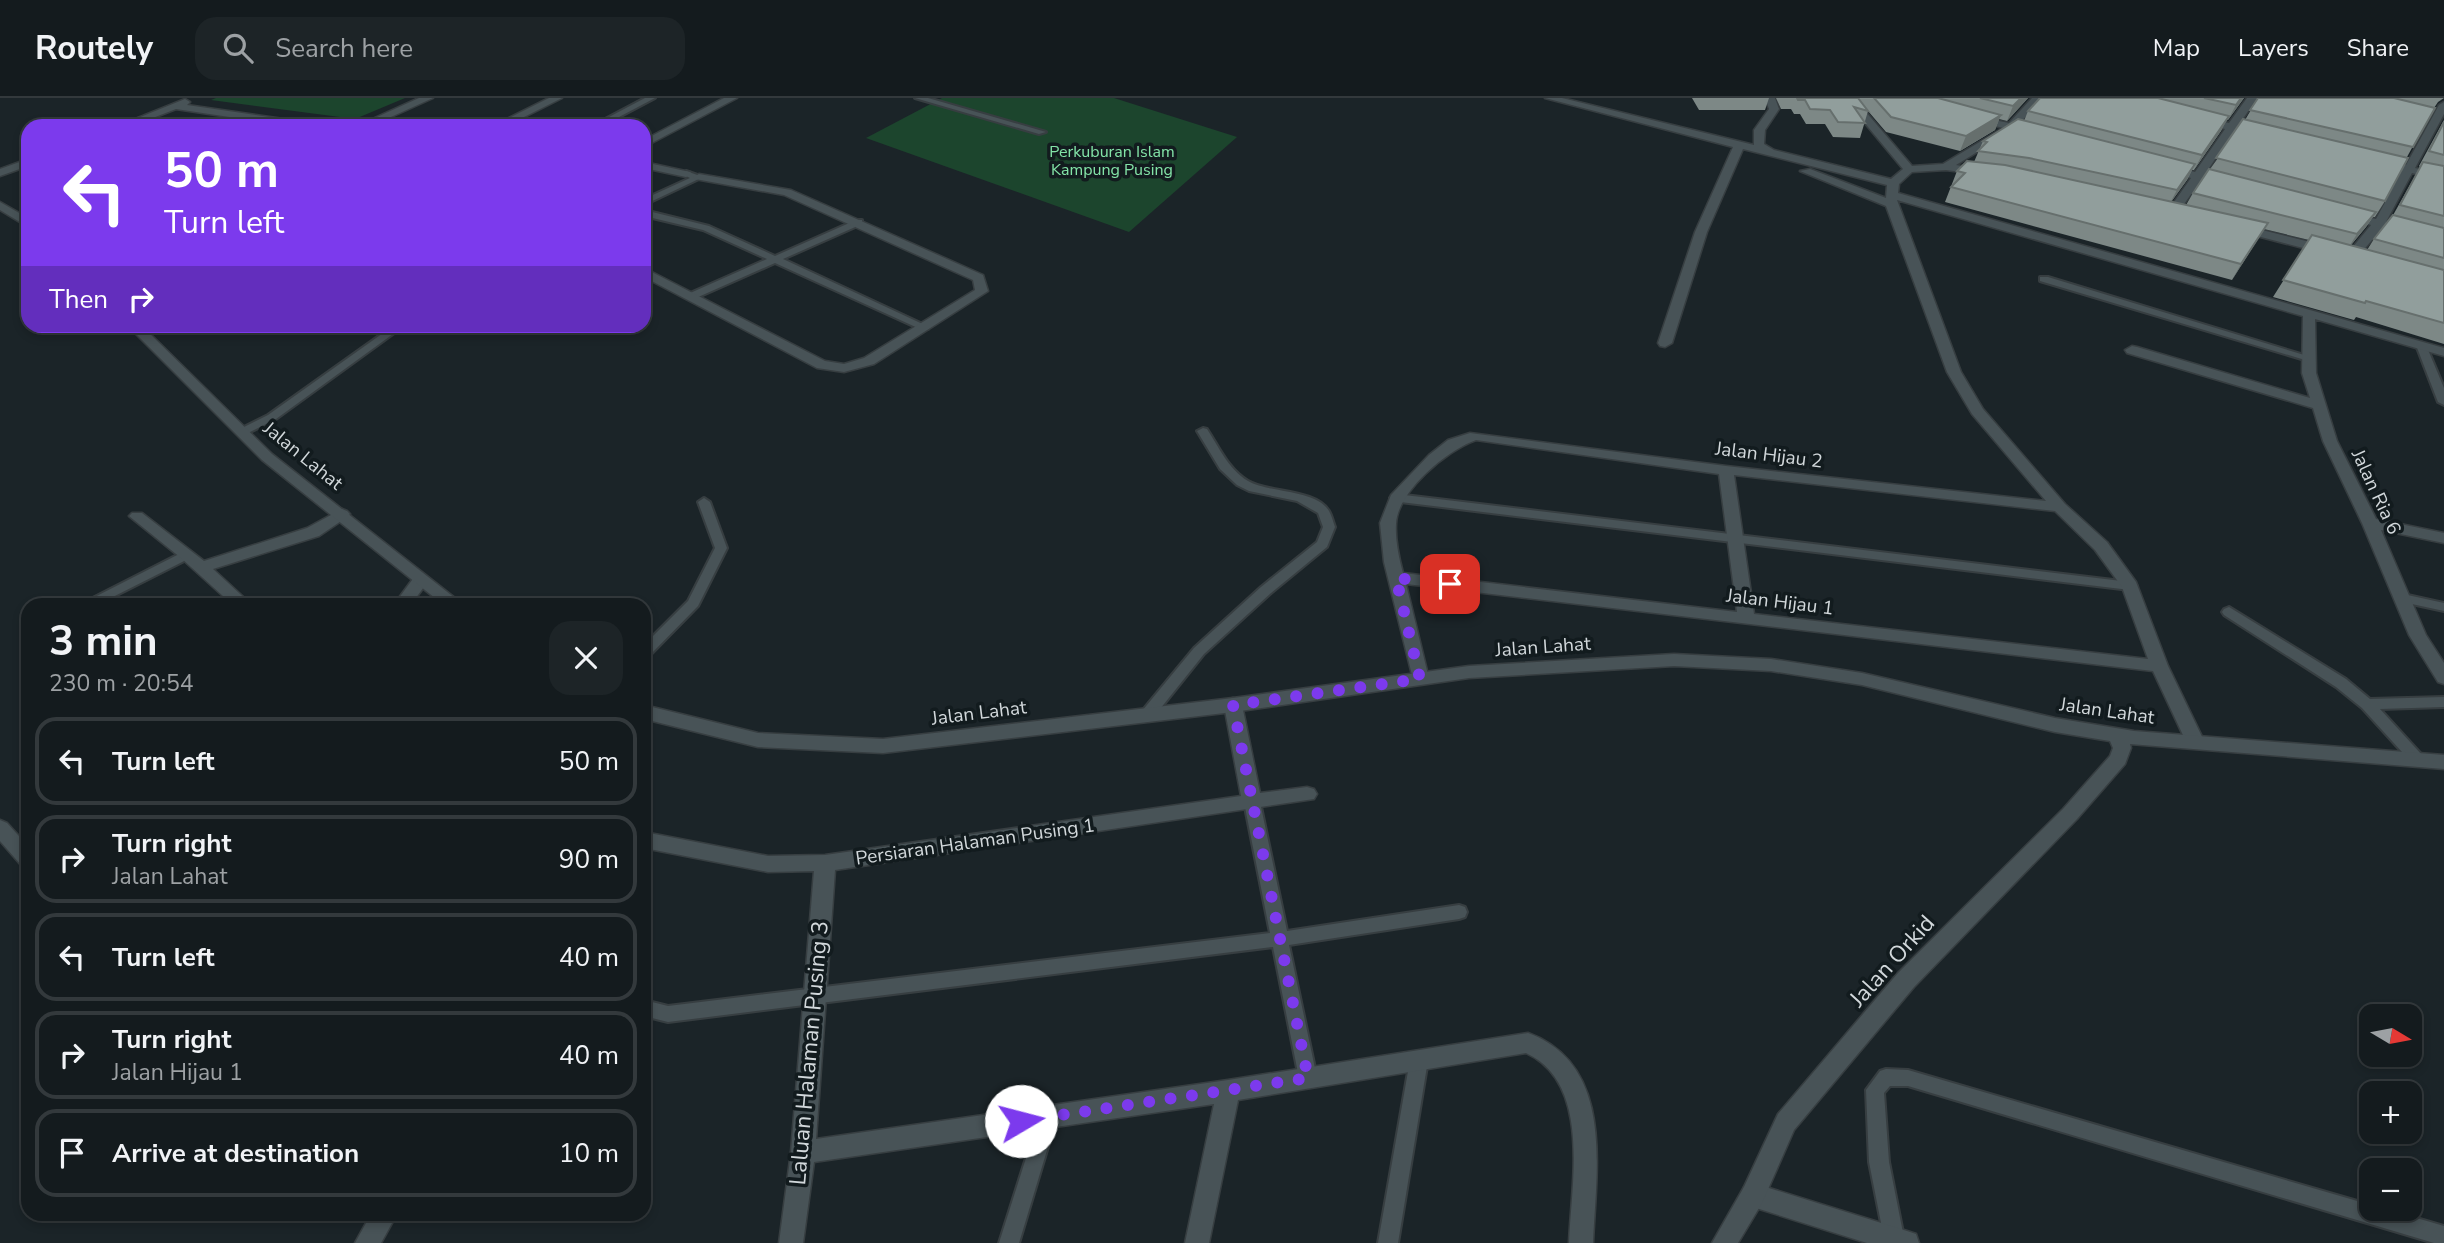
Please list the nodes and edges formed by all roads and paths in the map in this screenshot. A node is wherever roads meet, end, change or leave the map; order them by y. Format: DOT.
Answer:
graph roads {
  1 [pos="196,98"];
  2 [pos="428,98"];
  3 [pos="558,98"];
  4 [pos="652,98"];
  5 [pos="732,98"];
  6 [pos="919,98"];
  7 [pos="1550,98"];
  8 [pos="1770,98"];
  9 [pos="1849,98"];
  10 [pos="2038,98"];
  11 [pos="2252,98"];
  12 [pos="2444,104"];
  13 [pos="175,106"];
  14 [pos="1959,114"];
  15 [pos="2424,116"];
  16 [pos="2191,117"];
  17 [pos="141,119"];
  18 [pos="263,119"];
  19 [pos="378,119"];
  20 [pos="513,119"];
  21 [pos="610,119"];
  22 [pos="2441,120"];
  23 [pos="2011,127"];
  24 [pos="2232,127"];
  25 [pos="1042,132"];
  26 [pos="2037,134"];
  27 [pos="2272,137"];
  28 [pos="651,140"];
  29 [pos="1739,146"];
  30 [pos="1768,152"];
  31 [pos="2368,159"];
  32 [pos="21,165"];
  33 [pos="651,166"];
  34 [pos="2158,166"];
  35 [pos="1946,167"];
  36 [pos="1909,169"];
  37 [pos="2409,169"];
  38 [pos="0,173"];
  39 [pos="693,175"];
  40 [pos="1995,175"];
  41 [pos="2198,176"];
  42 [pos="2444,178"];
  43 [pos="2237,186"];
  44 [pos="1892,194"];
  45 [pos="651,198"];
  46 [pos="0,205"];
  47 [pos="2340,214"];
  48 [pos="651,215"];
  49 [pos="2186,215"];
  50 [pos="21,218"];
  51 [pos="859,222"];
  52 [pos="2379,224"];
  53 [pos="2224,225"];
  54 [pos="2444,241"];
  55 [pos="2353,256"];
  56 [pos="776,260"];
  57 [pos="2365,260"];
  58 [pos="651,276"];
  59 [pos="2044,279"];
  60 [pos="692,296"];
  61 [pos="2309,313"];
  62 [pos="924,327"];
  63 [pos="142,333"];
  64 [pos="389,333"];
  65 [pos="1665,343"];
  66 [pos="2421,345"];
  67 [pos="2132,350"];
  68 [pos="2444,352"];
  69 [pos="2309,358"];
  70 [pos="2444,402"];
  71 [pos="2318,405"];
  72 [pos="1203,431"];
  73 [pos="242,432"];
  74 [pos="1726,470"];
  75 [pos="1396,498"];
  76 [pos="704,502"];
  77 [pos="2060,507"];
  78 [pos="342,514"];
  79 [pos="137,516"];
  80 [pos="2370,523"];
  81 [pos="2444,538"];
  82 [pos="1737,539"];
  83 [pos="187,554"];
  84 [pos="201,566"];
  85 [pos="1396,578"];
  86 [pos="421,580"];
  87 [pos="2130,586"];
  88 [pos="99,598"];
  89 [pos="236,598"];
  90 [pos="407,598"];
  91 [pos="446,598"];
  92 [pos="2403,598"];
  93 [pos="2444,607"];
  94 [pos="2229,612"];
  95 [pos="1746,620"];
  96 [pos="651,646"];
  97 [pos="2159,666"];
  98 [pos="2444,678"];
  99 [pos="1420,679"];
  100 [pos="2444,702"];
  101 [pos="2367,704"];
  102 [pos="1233,705"];
  103 [pos="651,714"];
  104 [pos="1147,715"];
  105 [pos="2117,735"];
  106 [pos="2196,743"];
  107 [pos="2417,759"];
  108 [pos="2444,762"];
  109 [pos="1307,794"];
  110 [pos="1252,802"];
  111 [pos="0,828"];
  112 [pos="651,841"];
  113 [pos="21,851"];
  114 [pos="825,863"];
  115 [pos="1459,912"];
  116 [pos="1280,939"];
  117 [pos="815,997"];
  118 [pos="651,1010"];
  119 [pos="1419,1060"];
  120 [pos="1308,1078"];
  121 [pos="1228,1091"];
  122 [pos="1048,1117"];
  123 [pos="803,1152"];
  124 [pos="1753,1195"];
  125 [pos="380,1221"];
  126 [pos="2444,1236"];
  127 [pos="1899,1242"];
  128 [pos="367,1243"];
  129 [pos="791,1243"];
  130 [pos="1009,1243"];
  131 [pos="1197,1243"];
  132 [pos="1388,1243"];
  133 [pos="1581,1243"];
  134 [pos="1724,1243"];
  1 -- 13 [label="street"];
  2 -- 19 [label="street"];
  3 -- 20 [label="street"];
  4 -- 21 [label="lane"];
  5 -- 28 [label="street"];
  6 -- 25 [label="lane"];
  7 -- 29 [label="street"];
  8 -- 30 [label="street"];
  9 -- 36 [label="street"];
  10 -- 23 [label="street"];
  11 -- 24 [label="street"];
  12 -- 22 [label="street"];
  13 -- 17 [label="street"];
  13 -- 18 [label="street"];
  14 -- 23 [label="street"];
  15 -- 22 [label="street"];
  16 -- 24 [label="street"];
  22 -- 37 [label="street"];
  23 -- 26 [label="street"];
  23 -- 35 [label="street"];
  24 -- 27 [label="street"];
  24 -- 41 [label="street"];
  29 -- 30 [label="street"];
  29 -- 65 [label="street"];
  30 -- 44 [label="street"];
  30 -- 44 [label="street"];
  31 -- 37 [label="street"];
  32 -- 38 [label="street"];
  33 -- 39 [label="street"];
  34 -- 41 [label="street"];
  35 -- 36 [label="street"];
  35 -- 40 [label="street"];
  36 -- 44 [label="street"];
  37 -- 42 [label="street"];
  37 -- 52 [label="street"];
  39 -- 45 [label="lane"];
  39 -- 51 [label="street"];
  41 -- 43 [label="street"];
  41 -- 49 [label="street"];
  44 -- 61 [label="street"];
  44 -- 77 [label="street"];
  46 -- 50 [label="street"];
  47 -- 52 [label="street"];
  48 -- 56 [label="lane"];
  51 -- 56 [label="lane"];
  51 -- 62 [label="street"];
  52 -- 54 [label="street"];
  52 -- 55 [label="street"];
  53 -- 55 [label="street"];
  55 -- 57 [label="street"];
  56 -- 60 [label="lane"];
  56 -- 62 [label="lane"];
  58 -- 60 [label="street"];
  59 -- 69 [label="lane"];
  60 -- 62 [label="street"];
  61 -- 66 [label="street"];
  61 -- 69 [label="street, Jalan Ria 6"];
  63 -- 73 [label="street, Jalan Lahat"];
  64 -- 73 [label="lane"];
  66 -- 68 [label="street"];
  66 -- 70 [label="lane"];
  67 -- 71 [label="street"];
  69 -- 71 [label="street, Jalan Ria 6"];
  71 -- 80 [label="street, Jalan Ria 6"];
  72 -- 104 [label="lane"];
  73 -- 78 [label="street, Jalan Lahat"];
  74 -- 75 [label="street, Jalan Hijau 2"];
  74 -- 77 [label="street, Jalan Hijau 2"];
  74 -- 82 [label="street"];
  75 -- 82 [label="lane"];
  75 -- 85 [label="street"];
  76 -- 96 [label="lane"];
  77 -- 87 [label="street"];
  78 -- 84 [label="street"];
  78 -- 86 [label="street, Jalan Lahat"];
  79 -- 83 [label="street"];
  80 -- 81 [label="street"];
  80 -- 92 [label="street, Jalan Ria 6"];
  82 -- 87 [label="lane"];
  82 -- 95 [label="street"];
  83 -- 84 [label="street"];
  83 -- 88 [label="lane"];
  84 -- 89 [label="street"];
  85 -- 95 [label="street, Jalan Hijau 1"];
  85 -- 99 [label="street"];
  86 -- 90 [label="street"];
  86 -- 91 [label="street, Jalan Lahat"];
  87 -- 97 [label="street"];
  92 -- 93 [label="lane"];
  92 -- 98 [label="street, Jalan Ria 6"];
  94 -- 101 [label="lane"];
  95 -- 97 [label="street, Jalan Hijau 1"];
  97 -- 106 [label="street"];
  99 -- 102 [label="street, Jalan Lahat"];
  99 -- 105 [label="street, Jalan Lahat"];
  100 -- 101 [label="lane"];
  101 -- 107 [label="lane"];
  102 -- 104 [label="street, Jalan Lahat"];
  102 -- 110 [label="street"];
  103 -- 104 [label="street, Jalan Lahat"];
  105 -- 106 [label="street, Jalan Lahat"];
  105 -- 124 [label="street, Jalan Orkid"];
  106 -- 107 [label="street, Jalan Lahat"];
  107 -- 108 [label="street, Jalan Lahat"];
  109 -- 110 [label="street, Persiaran Halaman Pusing 1"];
  110 -- 114 [label="street, Persiaran Halaman Pusing 1"];
  110 -- 116 [label="lane"];
  111 -- 113 [label="street"];
  112 -- 114 [label="street, Persiaran Halaman Pusing 1"];
  114 -- 117 [label="street, Laluan Halaman Pusing 3"];
  115 -- 116 [label="lane"];
  116 -- 117 [label="lane"];
  116 -- 120 [label="lane"];
  117 -- 118 [label="lane"];
  117 -- 123 [label="street, Laluan Halaman Pusing 3"];
  119 -- 120 [label="street"];
  119 -- 132 [label="lane"];
  119 -- 133 [label="street"];
  120 -- 121 [label="street"];
  121 -- 122 [label="street"];
  121 -- 131 [label="street"];
  122 -- 123 [label="street"];
  122 -- 130 [label="lane"];
  123 -- 129 [label="street, Laluan Halaman Pusing 3"];
  124 -- 127 [label="street"];
  124 -- 134 [label="street, Jalan Orkid"];
  125 -- 128 [label="street"];
  126 -- 127 [label="lane"];
}
